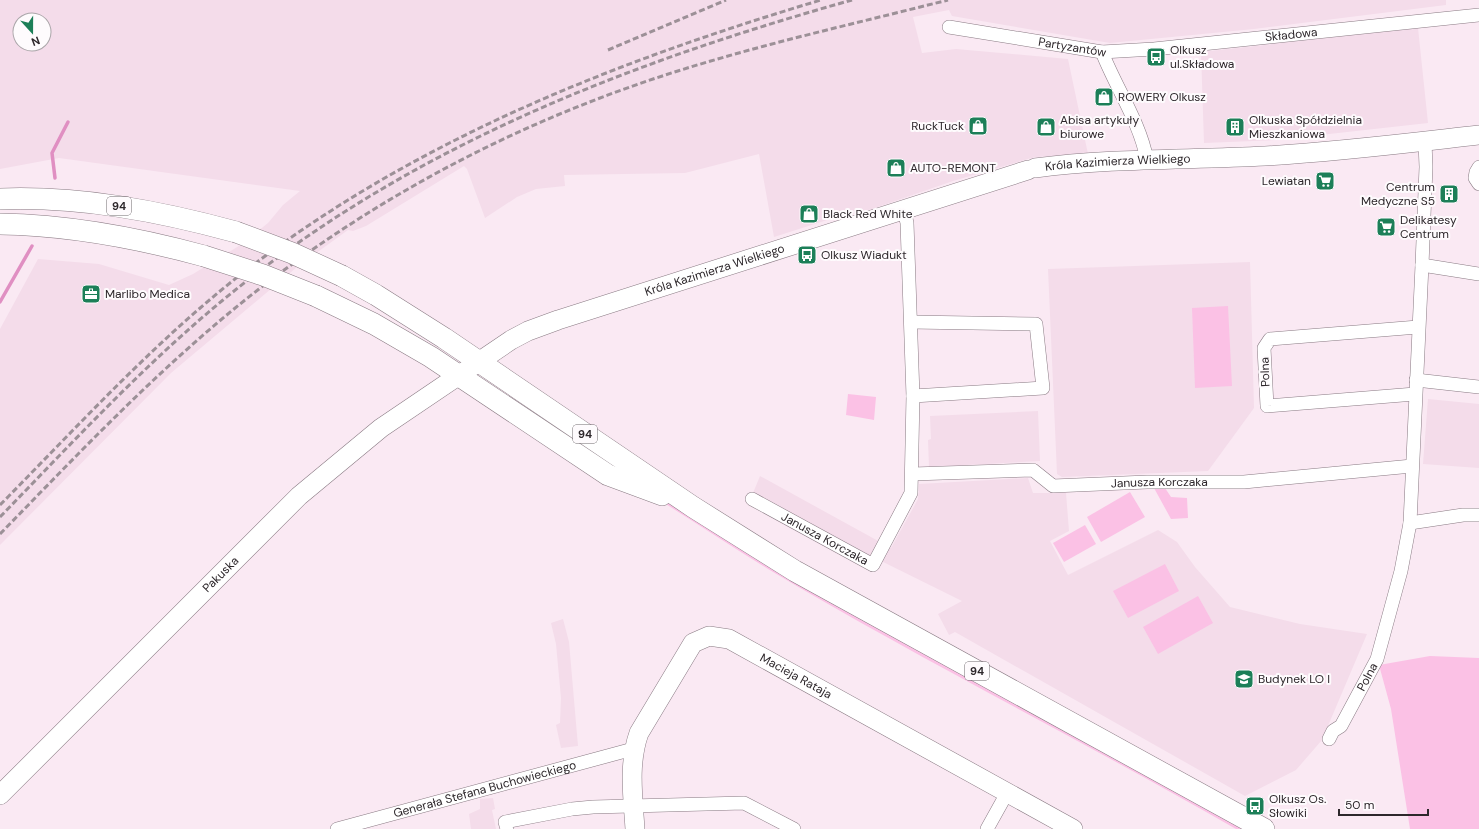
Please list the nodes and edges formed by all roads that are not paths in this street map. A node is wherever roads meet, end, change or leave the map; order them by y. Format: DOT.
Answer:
graph roads {
  1 [pos="1479,15"];
  2 [pos="950,27"];
  3 [pos="1102,52"];
  4 [pos="1479,134"];
  5 [pos="1425,142"];
  6 [pos="1147,160"];
  7 [pos="1479,167"];
  8 [pos="1479,184"];
  9 [pos="0,199"];
  10 [pos="904,210"];
  11 [pos="0,224"];
  12 [pos="1422,265"];
  13 [pos="1479,274"];
  14 [pos="911,322"];
  15 [pos="1418,326"];
  16 [pos="478,362"];
  17 [pos="459,375"];
  18 [pos="1416,380"];
  19 [pos="1479,386"];
  20 [pos="1415,394"];
  21 [pos="913,396"];
  22 [pos="1412,466"];
  23 [pos="913,474"];
  24 [pos="752,499"];
  25 [pos="693,507"];
  26 [pos="1479,515"];
  27 [pos="1410,523"];
  28 [pos="1329,739"];
  29 [pos="633,749"];
  30 [pos="1007,793"];
  31 [pos="0,795"];
  32 [pos="633,807"];
  33 [pos="337,829"];
  34 [pos="506,829"];
  35 [pos="635,829"];
  36 [pos="794,829"];
  37 [pos="987,829"];
  38 [pos="1073,829"];
  39 [pos="1264,829"];
  1 -- 3 [label="street, Składowa"];
  2 -- 3 [label="street, Partyzantów"];
  3 -- 6 [label="street, Partyzantów"];
  4 -- 5 [label="street, Króla Kazimierza Wielkiego"];
  5 -- 6 [label="street, Króla Kazimierza Wielkiego"];
  5 -- 12 [label="street, Polna"];
  6 -- 10 [label="street, Króla Kazimierza Wielkiego"];
  7 -- 8 [label="street"];
  9 -- 16 [label="main road, 94, bridge"];
  10 -- 14 [label="street, Janusza Korczaka"];
  10 -- 16 [label="street, Króla Kazimierza Wielkiego"];
  11 -- 17 [label="main road, 94, bridge"];
  12 -- 13 [label="street"];
  12 -- 15 [label="street, Polna"];
  14 -- 21 [label="street, Janusza Korczaka"];
  14 -- 21 [label="street"];
  15 -- 18 [label="street, Polna"];
  15 -- 20 [label="street, Polna"];
  16 -- 17 [label="street, Króla Kazimierza Wielkiego"];
  16 -- 25 [label="main road, 94"];
  17 -- 25 [label="main road, 94"];
  17 -- 31 [label="street, Pakuska"];
  18 -- 19 [label="street"];
  18 -- 20 [label="street, Polna"];
  20 -- 22 [label="street, Polna"];
  21 -- 23 [label="street, Janusza Korczaka"];
  22 -- 23 [label="street, Janusza Korczaka"];
  22 -- 27 [label="street, Polna"];
  23 -- 24 [label="street, Janusza Korczaka"];
  25 -- 39 [label="main road, 94"];
  26 -- 27 [label="street"];
  27 -- 28 [label="street, Polna"];
  29 -- 30 [label="street, Macieja Rataja"];
  29 -- 32 [label="street, Macieja Rataja"];
  29 -- 33 [label="street, Generała Stefana Buchowieckiego"];
  30 -- 37 [label="street"];
  30 -- 38 [label="street, Macieja Rataja"];
  32 -- 34 [label="street"];
  32 -- 35 [label="street, Macieja Rataja"];
  32 -- 36 [label="street"];
}
